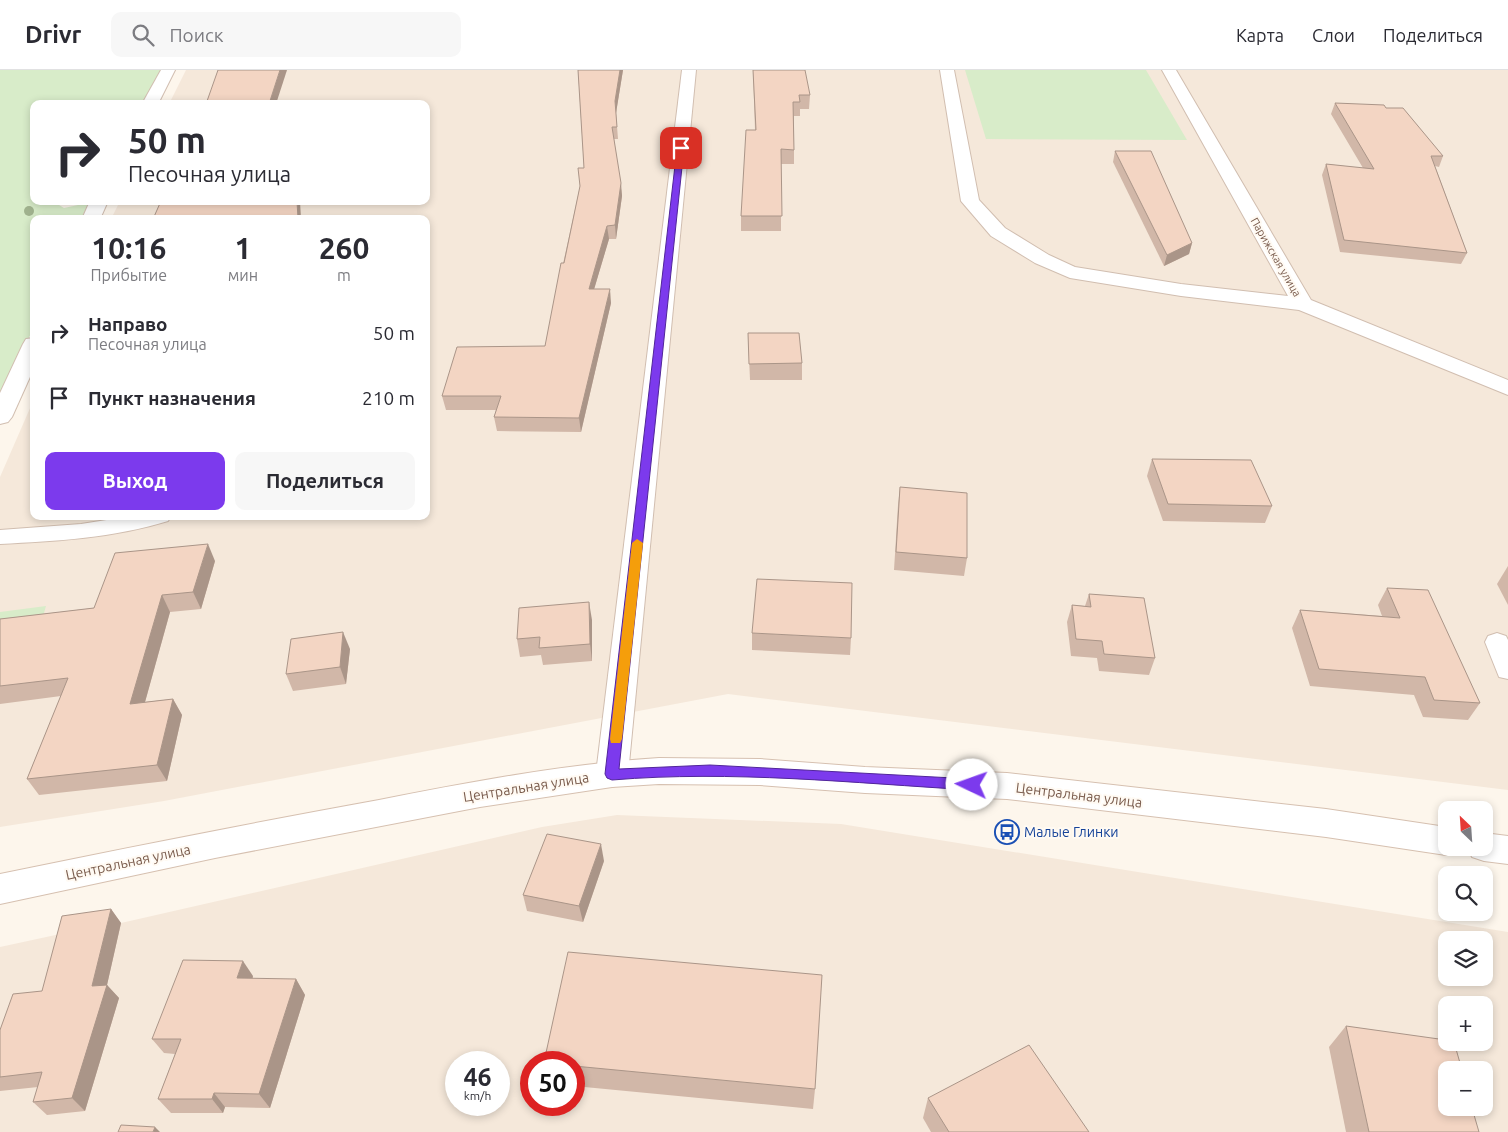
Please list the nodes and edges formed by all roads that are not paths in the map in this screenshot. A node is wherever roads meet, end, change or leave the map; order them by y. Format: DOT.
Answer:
graph roads {
  1 [pos="168,70"];
  2 [pos="689,70"];
  3 [pos="947,70"];
  4 [pos="1169,70"];
  5 [pos="152,100"];
  6 [pos="1303,304"];
  7 [pos="30,353"];
  8 [pos="1508,388"];
  9 [pos="0,417"];
  10 [pos="149,520"];
  11 [pos="0,537"];
  12 [pos="1497,642"];
  13 [pos="1508,670"];
  14 [pos="612,774"];
  15 [pos="1438,840"];
  16 [pos="1493,848"];
  17 [pos="1508,850"];
  18 [pos="0,889"];
  1 -- 5 [label="street"];
  2 -- 14 [label="street"];
  3 -- 6 [label="street"];
  4 -- 6 [label="street, Парижская улица"];
  6 -- 8 [label="street, Парижская улица"];
  7 -- 9 [label="street"];
  10 -- 11 [label="lane"];
  12 -- 13 [label="lane"];
  14 -- 15 [label="street, Центральная улица"];
  14 -- 18 [label="street, Центральная улица"];
  16 -- 17 [label="street"];
}
